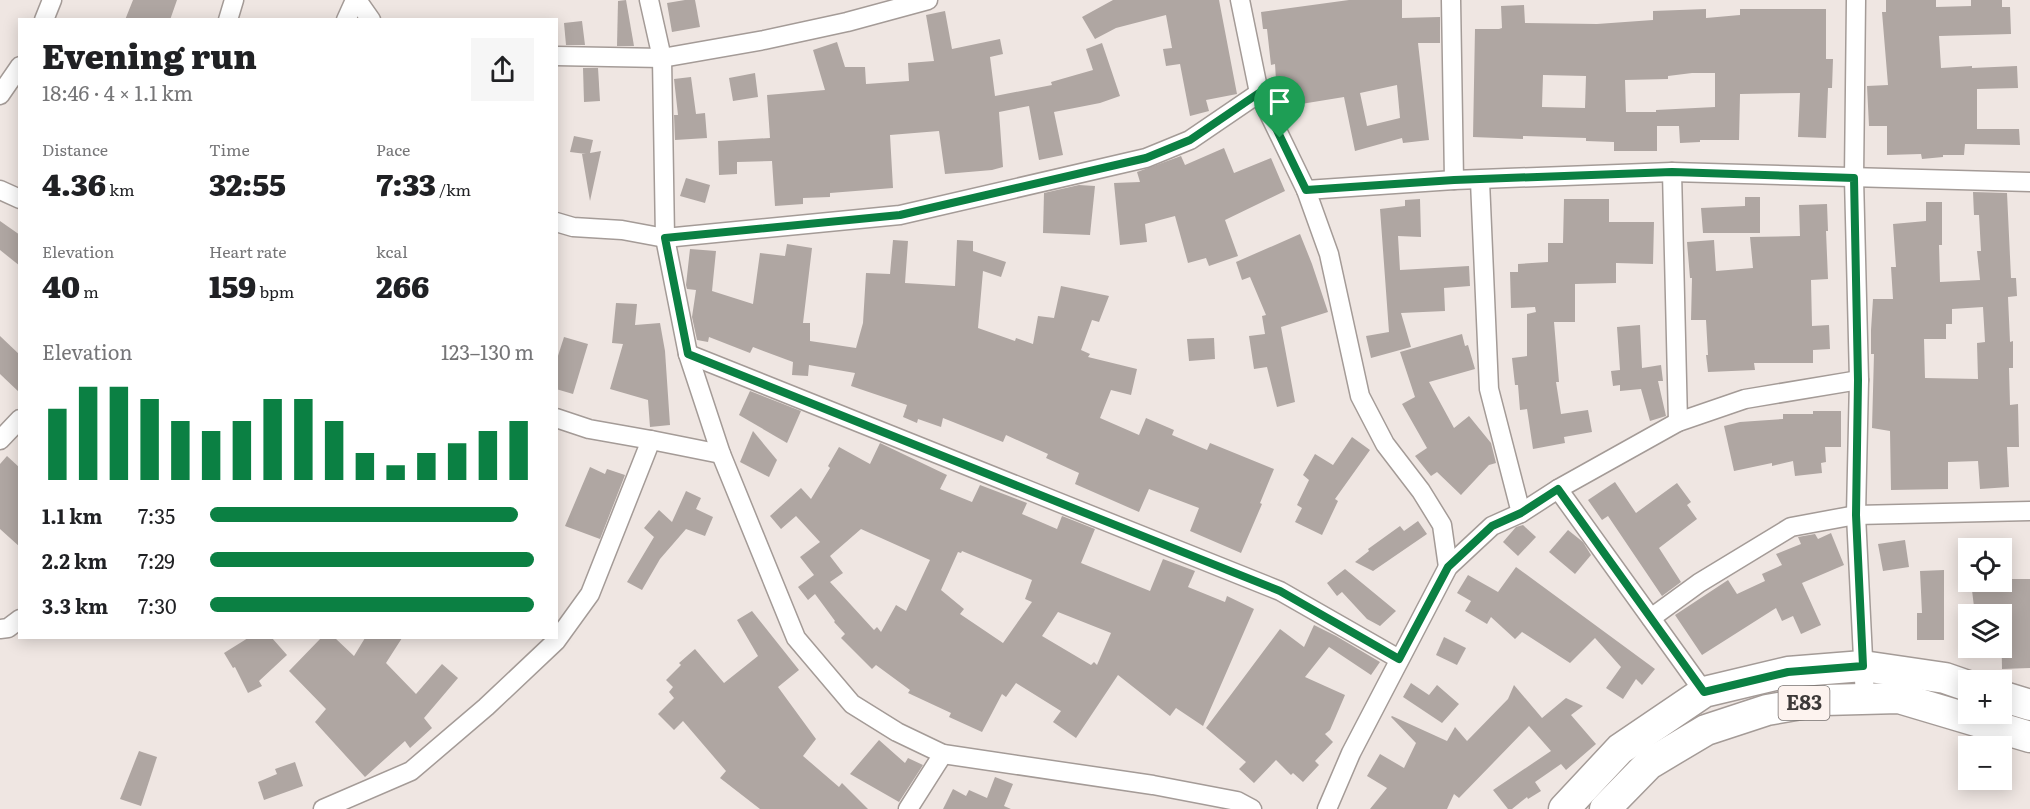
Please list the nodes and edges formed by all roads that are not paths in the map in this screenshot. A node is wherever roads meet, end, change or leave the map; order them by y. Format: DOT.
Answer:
graph roads {
  1 [pos="52,0"];
  2 [pos="234,0"];
  3 [pos="356,0"];
  4 [pos="649,0"];
  5 [pos="928,0"];
  6 [pos="1240,0"];
  7 [pos="1451,0"];
  8 [pos="1856,0"];
  9 [pos="45,18"];
  10 [pos="229,18"];
  11 [pos="347,18"];
  12 [pos="370,18"];
  13 [pos="558,56"];
  14 [pos="662,58"];
  15 [pos="18,69"];
  16 [pos="1259,93"];
  17 [pos="0,95"];
  18 [pos="1672,172"];
  19 [pos="1854,178"];
  20 [pos="1454,180"];
  21 [pos="1480,181"];
  22 [pos="2030,182"];
  23 [pos="0,190"];
  24 [pos="1306,190"];
  25 [pos="18,198"];
  26 [pos="558,223"];
  27 [pos="665,238"];
  28 [pos="688,354"];
  29 [pos="1858,380"];
  30 [pos="558,419"];
  31 [pos="18,421"];
  32 [pos="1678,422"];
  33 [pos="0,440"];
  34 [pos="651,440"];
  35 [pos="721,454"];
  36 [pos="1558,489"];
  37 [pos="2030,511"];
  38 [pos="1521,513"];
  39 [pos="1856,515"];
  40 [pos="1448,567"];
  41 [pos="1651,618"];
  42 [pos="18,621"];
  43 [pos="0,629"];
  44 [pos="558,638"];
  45 [pos="557,639"];
  46 [pos="1399,659"];
  47 [pos="1863,666"];
  48 [pos="1958,683"];
  49 [pos="1704,692"];
  50 [pos="1865,699"];
  51 [pos="2012,699"];
  52 [pos="2030,705"];
  53 [pos="2030,737"];
  54 [pos="943,754"];
  55 [pos="323,809"];
  56 [pos="909,809"];
  57 [pos="1252,809"];
  58 [pos="1327,809"];
  59 [pos="1564,809"];
  60 [pos="1605,809"];
  1 -- 9 [label="street"];
  2 -- 10 [label="street"];
  3 -- 11 [label="street"];
  3 -- 12 [label="street"];
  4 -- 14 [label="street"];
  5 -- 14 [label="street"];
  6 -- 16 [label="street"];
  7 -- 20 [label="street"];
  8 -- 19 [label="street"];
  13 -- 14 [label="street"];
  14 -- 27 [label="street"];
  15 -- 17 [label="street"];
  16 -- 24 [label="street"];
  16 -- 27 [label="street"];
  18 -- 19 [label="street"];
  18 -- 21 [label="street"];
  18 -- 32 [label="street"];
  19 -- 22 [label="street"];
  19 -- 29 [label="street"];
  20 -- 21 [label="street"];
  20 -- 24 [label="street"];
  21 -- 38 [label="street"];
  23 -- 25 [label="street"];
  24 -- 40 [label="street"];
  26 -- 27 [label="street"];
  27 -- 28 [label="street"];
  28 -- 35 [label="street"];
  28 -- 46 [label="street"];
  29 -- 32 [label="street"];
  29 -- 39 [label="street"];
  30 -- 34 [label="street"];
  31 -- 33 [label="street"];
  32 -- 36 [label="street"];
  34 -- 35 [label="street"];
  34 -- 44 [label="street"];
  35 -- 54 [label="street"];
  36 -- 38 [label="street"];
  36 -- 41 [label="street"];
  37 -- 39 [label="street"];
  38 -- 40 [label="street"];
  39 -- 41 [label="street"];
  39 -- 47 [label="street"];
  40 -- 46 [label="street"];
  41 -- 49 [label="street"];
  42 -- 43 [label="street"];
  45 -- 55 [label="street"];
  46 -- 58 [label="street"];
  47 -- 48 [label="main road, E83"];
  47 -- 49 [label="main road, E83"];
  47 -- 50 [label="street"];
  49 -- 59 [label="main road, E83"];
  50 -- 53 [label="main road, E83"];
  50 -- 60 [label="main road, E83"];
  51 -- 52 [label="main road"];
  54 -- 56 [label="street"];
  54 -- 57 [label="street"];
}
